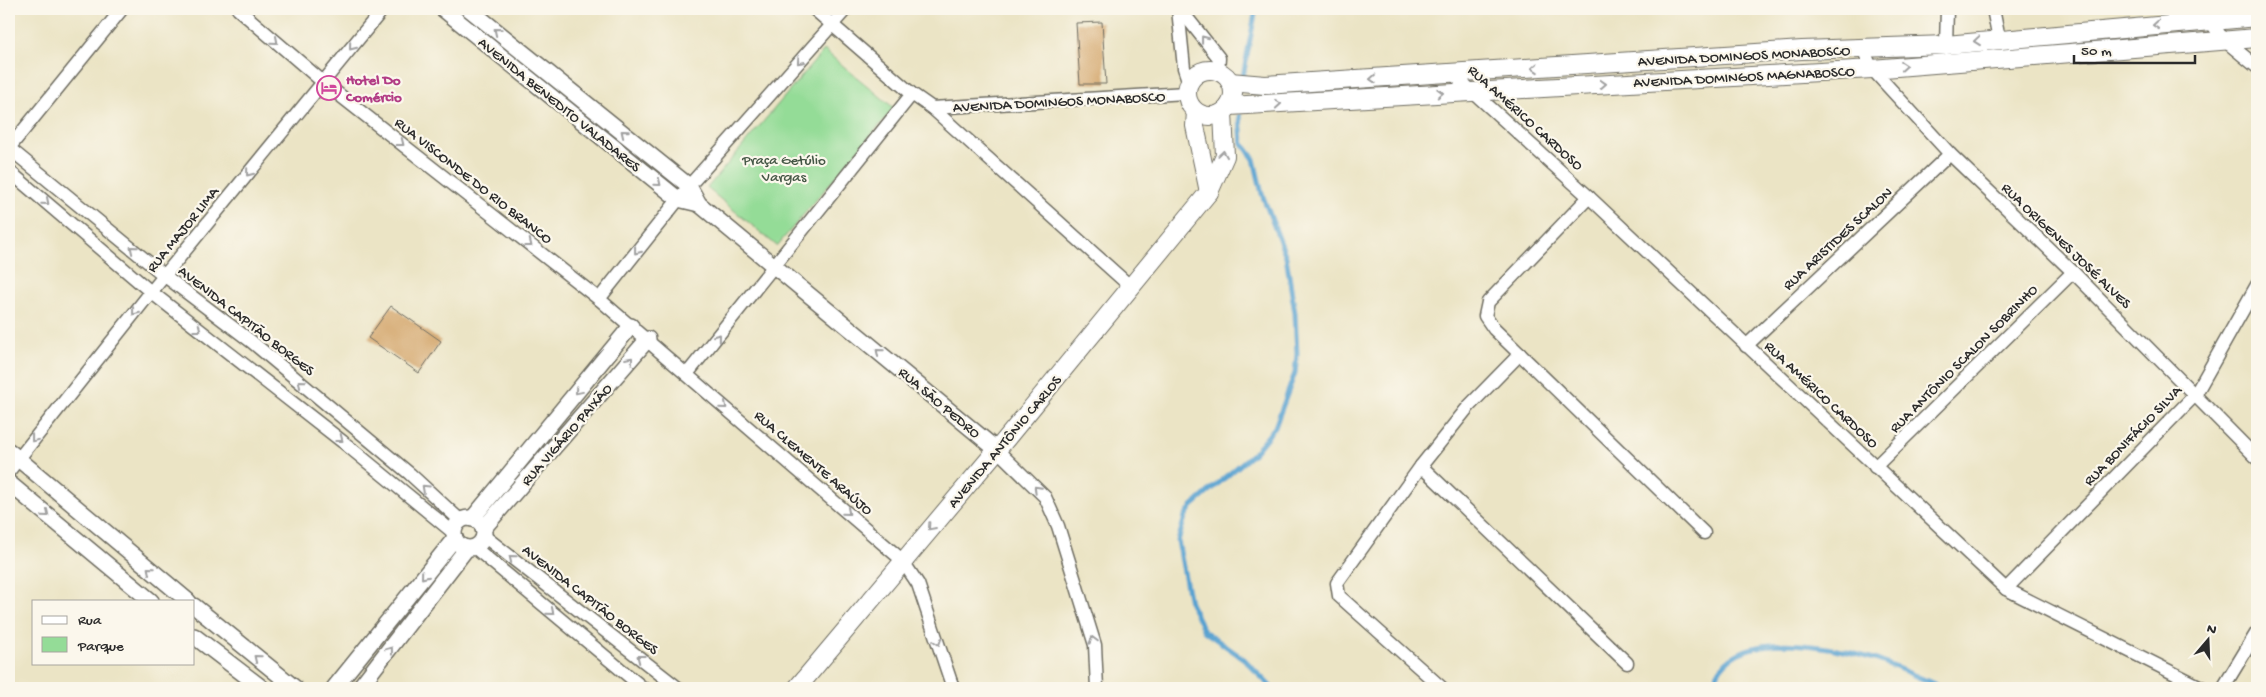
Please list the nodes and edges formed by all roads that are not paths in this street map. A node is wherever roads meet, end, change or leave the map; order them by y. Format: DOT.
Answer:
graph roads {
  1 [pos="122,9"];
  2 [pos="238,9"];
  3 [pos="383,9"];
  4 [pos="443,9"];
  5 [pos="469,9"];
  6 [pos="814,9"];
  7 [pos="846,9"];
  8 [pos="1179,9"];
  9 [pos="1947,9"];
  10 [pos="1994,9"];
  11 [pos="2257,17"];
  12 [pos="2210,21"];
  13 [pos="832,25"];
  14 [pos="2257,38"];
  15 [pos="1999,39"];
  16 [pos="2223,39"];
  17 [pos="1946,45"];
  18 [pos="1863,49"];
  19 [pos="2257,67"];
  20 [pos="1872,69"];
  21 [pos="1453,74"];
  22 [pos="1224,77"];
  23 [pos="323,82"];
  24 [pos="1187,88"];
  25 [pos="1473,92"];
  26 [pos="912,94"];
  27 [pos="932,108"];
  28 [pos="1226,109"];
  29 [pos="1196,112"];
  30 [pos="9,148"];
  31 [pos="1950,154"];
  32 [pos="9,171"];
  33 [pos="689,186"];
  34 [pos="1209,192"];
  35 [pos="1589,197"];
  36 [pos="678,199"];
  37 [pos="699,204"];
  38 [pos="775,265"];
  39 [pos="2074,272"];
  40 [pos="165,276"];
  41 [pos="2257,285"];
  42 [pos="1131,287"];
  43 [pos="151,292"];
  44 [pos="599,299"];
  45 [pos="631,326"];
  46 [pos="648,339"];
  47 [pos="1746,346"];
  48 [pos="1520,354"];
  49 [pos="687,374"];
  50 [pos="2195,395"];
  51 [pos="997,450"];
  52 [pos="14,455"];
  53 [pos="2257,458"];
  54 [pos="1421,466"];
  55 [pos="1876,467"];
  56 [pos="9,471"];
  57 [pos="9,483"];
  58 [pos="1704,533"];
  59 [pos="469,534"];
  60 [pos="118,542"];
  61 [pos="902,560"];
  62 [pos="102,561"];
  63 [pos="2006,588"];
  64 [pos="149,600"];
  65 [pos="187,600"];
  66 [pos="195,607"];
  67 [pos="215,623"];
  68 [pos="2257,632"];
  69 [pos="197,638"];
  70 [pos="1627,663"];
  71 [pos="262,688"];
  72 [pos="295,688"];
  73 [pos="334,688"];
  74 [pos="360,688"];
  75 [pos="643,688"];
  76 [pos="678,688"];
  77 [pos="797,688"];
  78 [pos="953,688"];
  79 [pos="1097,688"];
  80 [pos="1442,688"];
  81 [pos="2203,688"];
  82 [pos="2223,688"];
  1 -- 30 [label="street"];
  2 -- 23 [label="street, RUA VISCONDE DO RIO BRANCO, one-way"];
  3 -- 23 [label="street, RUA MAJOR LIMA, one-way"];
  4 -- 36 [label="street, AVENIDA BENEDITO VALADARES, one-way"];
  33 -- 5 [label="street, AVENIDA BENEDITO VALADARES, one-way"];
  6 -- 13 [label="street"];
  7 -- 13 [label="street"];
  22 -- 8 [label="street, one-way"];
  8 -- 24 [label="street"];
  9 -- 17 [label="street"];
  10 -- 15 [label="street"];
  11 -- 12 [label="main road, AVENIDA DOMINGOS MONABOSCO"];
  12 -- 15 [label="main road, AVENIDA DOMINGOS MONABOSCO, one-way"];
  12 -- 16 [label="street"];
  13 -- 26 [label="street"];
  13 -- 33 [label="street, one-way"];
  14 -- 16 [label="main road, AVENIDA DOMINGOS MAGNABOSCO"];
  15 -- 17 [label="main road, AVENIDA DOMINGOS MONABOSCO, one-way"];
  16 -- 19 [label="street"];
  20 -- 16 [label="main road, AVENIDA DOMINGOS MAGNABOSCO, one-way"];
  17 -- 18 [label="main road, AVENIDA DOMINGOS MONABOSCO"];
  18 -- 20 [label="street, RUA ORIGENES JOSÉ ALVES"];
  18 -- 21 [label="main road, AVENIDA DOMINGOS MONABOSCO, one-way"];
  25 -- 20 [label="main road, AVENIDA DOMINGOS MAGNABOSCO, one-way"];
  20 -- 31 [label="street, RUA ORIGENES JOSÉ ALVES"];
  21 -- 22 [label="main road, AVENIDA DOMINGOS MONABOSCO, one-way"];
  21 -- 25 [label="street, RUA AMÉRICO CARDOSO"];
  22 -- 24 [label="main road"];
  22 -- 28 [label="main road"];
  23 -- 40 [label="street, RUA MAJOR LIMA, one-way"];
  23 -- 44 [label="street, RUA VISCONDE DO RIO BRANCO, one-way"];
  24 -- 27 [label="street, AVENIDA DOMINGOS MONABOSCO"];
  24 -- 29 [label="main road"];
  28 -- 25 [label="main road, AVENIDA DOMINGOS MAGNABOSCO, one-way"];
  25 -- 35 [label="street, RUA AMÉRICO CARDOSO"];
  26 -- 27 [label="street"];
  26 -- 38 [label="street"];
  27 -- 42 [label="street"];
  28 -- 29 [label="main road"];
  34 -- 28 [label="main road, AVENIDA ANTÔNIO CARLOS, one-way"];
  29 -- 34 [label="main road"];
  40 -- 30 [label="street, AVENIDA CAPITÃO BORGES, one-way"];
  31 -- 39 [label="street, RUA ORIGENES JOSÉ ALVES"];
  31 -- 47 [label="street, RUA ARISTIDES SCALON"];
  32 -- 43 [label="street, AVENIDA CAPITÃO BORGES, one-way"];
  33 -- 36 [label="street"];
  33 -- 37 [label="street, RUA SÃO PEDRO"];
  34 -- 42 [label="main road, AVENIDA ANTÔNIO CARLOS"];
  35 -- 47 [label="street, RUA AMÉRICO CARDOSO"];
  35 -- 48 [label="street"];
  36 -- 37 [label="street, RUA SÃO PEDRO"];
  36 -- 44 [label="street, one-way"];
  37 -- 38 [label="street, RUA SÃO PEDRO"];
  49 -- 38 [label="street, one-way"];
  51 -- 38 [label="street, RUA SÃO PEDRO, one-way"];
  39 -- 50 [label="street, RUA ORIGENES JOSÉ ALVES"];
  39 -- 55 [label="street, RUA ANTÔNIO SCALON SOBRINHO"];
  40 -- 43 [label="street, RUA MAJOR LIMA"];
  59 -- 40 [label="street, AVENIDA CAPITÃO BORGES, one-way"];
  41 -- 50 [label="street, RUA BONIFÁCIO SILVA"];
  42 -- 51 [label="main road, AVENIDA ANTÔNIO CARLOS"];
  43 -- 52 [label="street, RUA MAJOR LIMA, one-way"];
  43 -- 59 [label="street, AVENIDA CAPITÃO BORGES, one-way"];
  44 -- 45 [label="street, RUA CLEMENTE ARAÚJO"];
  45 -- 46 [label="street, RUA CLEMENTE ARAÚJO"];
  45 -- 59 [label="street, RUA VIGÁRIO PAIXÃO, one-way"];
  46 -- 49 [label="street, RUA CLEMENTE ARAÚJO"];
  59 -- 46 [label="street, RUA VIGÁRIO PAIXÃO, one-way"];
  47 -- 55 [label="street, RUA AMÉRICO CARDOSO"];
  48 -- 54 [label="street"];
  48 -- 58 [label="street"];
  49 -- 61 [label="street, RUA CLEMENTE ARAÚJO, one-way"];
  50 -- 53 [label="street, RUA ORIGENES JOSÉ ALVES"];
  50 -- 63 [label="street, RUA BONIFÁCIO SILVA"];
  51 -- 61 [label="main road, AVENIDA ANTÔNIO CARLOS, one-way"];
  79 -- 51 [label="street, RUA SÃO PEDRO, one-way"];
  52 -- 56 [label="street, RUA MAJOR LIMA"];
  52 -- 60 [label="street"];
  54 -- 70 [label="street"];
  54 -- 80 [label="street"];
  55 -- 63 [label="street, RUA AMÉRICO CARDOSO"];
  57 -- 62 [label="street, one-way"];
  59 -- 73 [label="street, RUA VIGÁRIO PAIXÃO, one-way"];
  74 -- 59 [label="street, RUA VIGÁRIO PAIXÃO, one-way"];
  59 -- 75 [label="street, one-way"];
  76 -- 59 [label="street, AVENIDA CAPITÃO BORGES, one-way"];
  60 -- 62 [label="street"];
  65 -- 60 [label="street, one-way"];
  61 -- 77 [label="main road, AVENIDA ANTÔNIO CARLOS"];
  61 -- 78 [label="street, RUA CLEMENTE ARAÚJO, one-way"];
  62 -- 64 [label="street"];
  63 -- 81 [label="street, RUA AMÉRICO CARDOSO"];
  66 -- 67 [label="street"];
  67 -- 69 [label="street"];
  72 -- 67 [label="street, one-way"];
  68 -- 82 [label="street"];
  69 -- 71 [label="street"];
}
